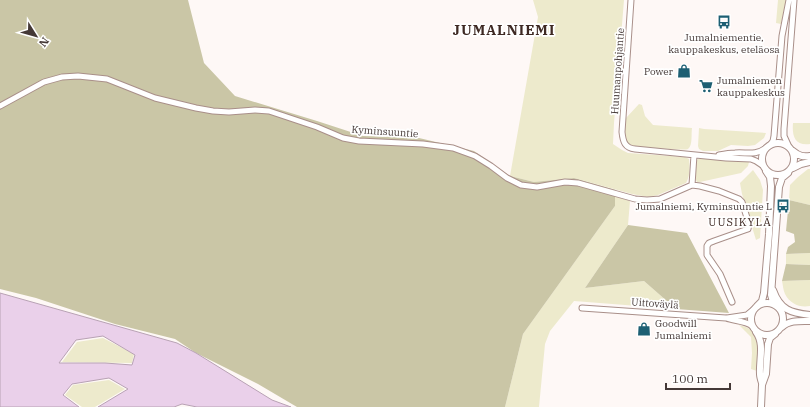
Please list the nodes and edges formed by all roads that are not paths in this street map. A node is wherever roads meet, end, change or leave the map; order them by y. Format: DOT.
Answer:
graph roads {
  1 [pos="631,0"];
  2 [pos="789,0"];
  3 [pos="794,0"];
  4 [pos="0,106"];
  5 [pos="768,147"];
  6 [pos="791,149"];
  7 [pos="694,155"];
  8 [pos="712,156"];
  9 [pos="810,156"];
  10 [pos="810,162"];
  11 [pos="764,168"];
  12 [pos="790,171"];
  13 [pos="692,186"];
  14 [pos="772,284"];
  15 [pos="732,302"];
  16 [pos="582,308"];
  17 [pos="755,308"];
  18 [pos="779,308"];
  19 [pos="810,315"];
  20 [pos="726,318"];
  21 [pos="810,321"];
  22 [pos="754,328"];
  23 [pos="777,332"];
  24 [pos="762,385"];
  25 [pos="760,407"];
  1 -- 7 [label="street, Huumanpohjantie"];
  2 -- 5 [label="street"];
  3 -- 6 [label="street"];
  4 -- 13 [label="street, Kyminsuuntie"];
  5 -- 6 [label="street"];
  5 -- 8 [label="street"];
  5 -- 11 [label="street"];
  6 -- 9 [label="street"];
  6 -- 12 [label="street"];
  7 -- 8 [label="street"];
  7 -- 13 [label="street"];
  8 -- 11 [label="street"];
  10 -- 12 [label="street"];
  11 -- 12 [label="street"];
  11 -- 17 [label="street"];
  12 -- 14 [label="street"];
  13 -- 15 [label="street"];
  14 -- 18 [label="street"];
  14 -- 19 [label="street"];
  16 -- 20 [label="street, Uittoväylä"];
  17 -- 18 [label="street"];
  17 -- 20 [label="street, Uittoväylä"];
  17 -- 22 [label="street"];
  18 -- 19 [label="street"];
  18 -- 23 [label="street"];
  20 -- 22 [label="street, Uittoväylä"];
  21 -- 23 [label="street"];
  22 -- 23 [label="street"];
  22 -- 24 [label="street"];
  23 -- 24 [label="street"];
  24 -- 25 [label="street"];
}
